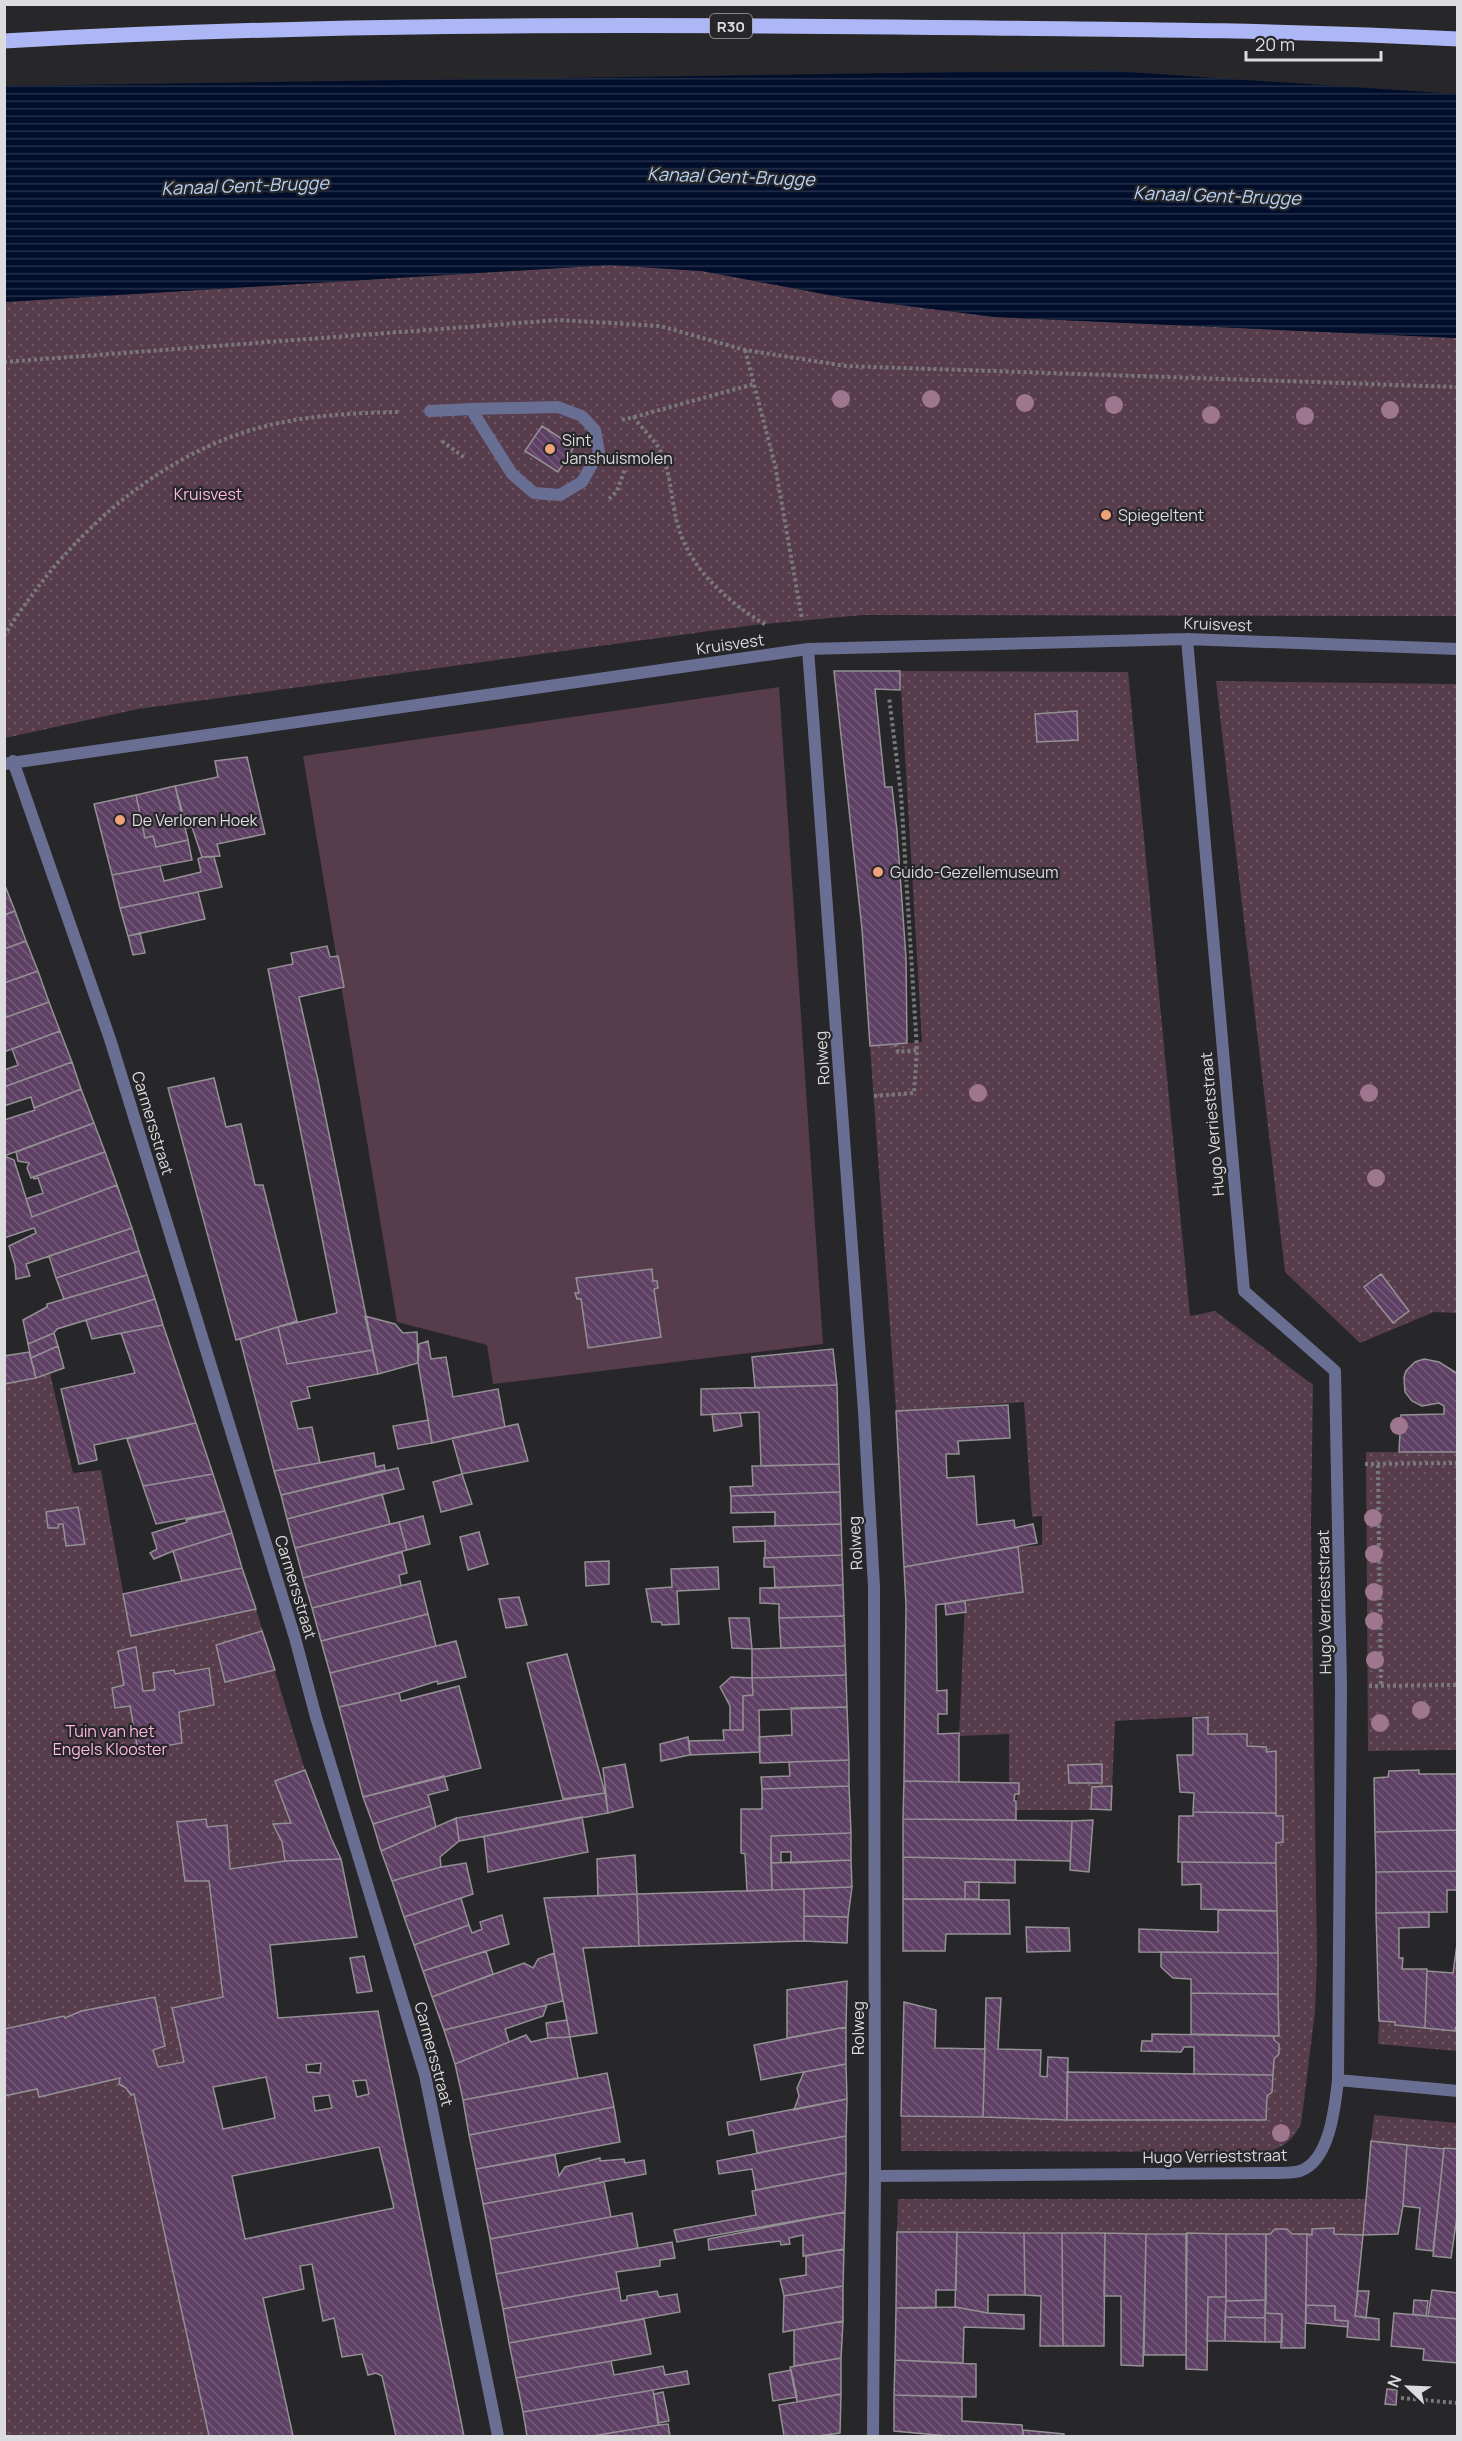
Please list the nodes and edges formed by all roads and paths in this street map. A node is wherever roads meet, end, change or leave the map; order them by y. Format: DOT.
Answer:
graph roads {
  1 [pos="1458,39"];
  2 [pos="4,41"];
  3 [pos="745,350"];
  4 [pos="4,362"];
  5 [pos="754,384"];
  6 [pos="1458,387"];
  7 [pos="471,409"];
  8 [pos="430,411"];
  9 [pos="634,417"];
  10 [pos="622,429"];
  11 [pos="626,463"];
  12 [pos="474,465"];
  13 [pos="604,505"];
  14 [pos="4,636"];
  15 [pos="1187,639"];
  16 [pos="808,650"];
  17 [pos="1458,650"];
  18 [pos="889,697"];
  19 [pos="9,762"];
  20 [pos="895,1044"];
  21 [pos="917,1050"];
  22 [pos="874,1096"];
  23 [pos="1338,1463"];
  24 [pos="1458,1463"];
  25 [pos="1378,1465"];
  26 [pos="1458,1685"];
  27 [pos="1381,1686"];
  28 [pos="1341,1687"];
  29 [pos="1338,2080"];
  30 [pos="1458,2091"];
  31 [pos="875,2176"];
  32 [pos="1401,2398"];
  33 [pos="1458,2403"];
  34 [pos="498,2436"];
  35 [pos="873,2436"];
  1 -- 2 [label="main road, R30"];
  3 -- 4 [label="path"];
  3 -- 5 [label="path"];
  3 -- 6 [label="path"];
  5 -- 9 [label="path"];
  5 -- 16 [label="path"];
  7 -- 7 [label="street"];
  7 -- 8 [label="street"];
  8 -- 12 [label="path"];
  8 -- 14 [label="path"];
  9 -- 10 [label="path"];
  9 -- 16 [label="path"];
  11 -- 13 [label="path"];
  15 -- 16 [label="street, Kruisvest"];
  15 -- 17 [label="street, Kruisvest"];
  15 -- 23 [label="street, Hugo Verrieststraat"];
  16 -- 19 [label="street, Kruisvest"];
  16 -- 31 [label="street, Rolweg"];
  18 -- 21 [label="path"];
  19 -- 34 [label="street, Carmersstraat"];
  20 -- 21 [label="path"];
  21 -- 22 [label="path"];
  23 -- 25 [label="path"];
  23 -- 28 [label="street, Hugo Verrieststraat"];
  24 -- 25 [label="path"];
  25 -- 27 [label="path"];
  26 -- 27 [label="path"];
  27 -- 28 [label="path"];
  28 -- 29 [label="street, Hugo Verrieststraat"];
  29 -- 30 [label="street"];
  29 -- 31 [label="street, Hugo Verrieststraat"];
  31 -- 35 [label="street, Rolweg"];
  32 -- 33 [label="path"];
}
